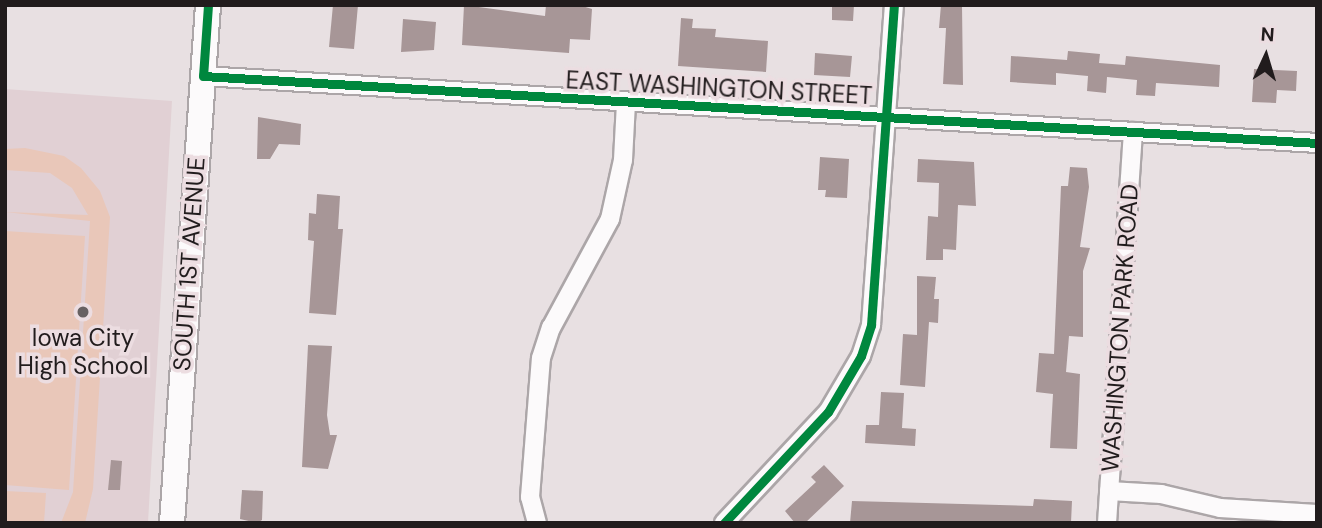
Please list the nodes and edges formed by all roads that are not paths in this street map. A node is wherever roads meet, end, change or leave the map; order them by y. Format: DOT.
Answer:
graph roads {
  1 [pos="208,5"];
  2 [pos="894,5"];
  3 [pos="203,76"];
  4 [pos="626,102"];
  5 [pos="887,118"];
  6 [pos="1133,132"];
  7 [pos="1317,143"];
  8 [pos="1109,491"];
  9 [pos="1317,514"];
  10 [pos="172,523"];
  11 [pos="537,523"];
  12 [pos="723,523"];
  13 [pos="1107,523"];
  1 -- 3 [label="main road, SOUTH 1ST AVENUE"];
  2 -- 5 [label="street"];
  3 -- 4 [label="street, EAST WASHINGTON STREET"];
  3 -- 10 [label="main road, SOUTH 1ST AVENUE"];
  4 -- 5 [label="street, EAST WASHINGTON STREET"];
  4 -- 11 [label="street"];
  5 -- 6 [label="street, EAST WASHINGTON STREET"];
  5 -- 12 [label="street"];
  6 -- 7 [label="street, EAST WASHINGTON STREET"];
  6 -- 8 [label="street, WASHINGTON PARK ROAD"];
  8 -- 9 [label="street"];
  8 -- 13 [label="street, WASHINGTON PARK ROAD"];
}
